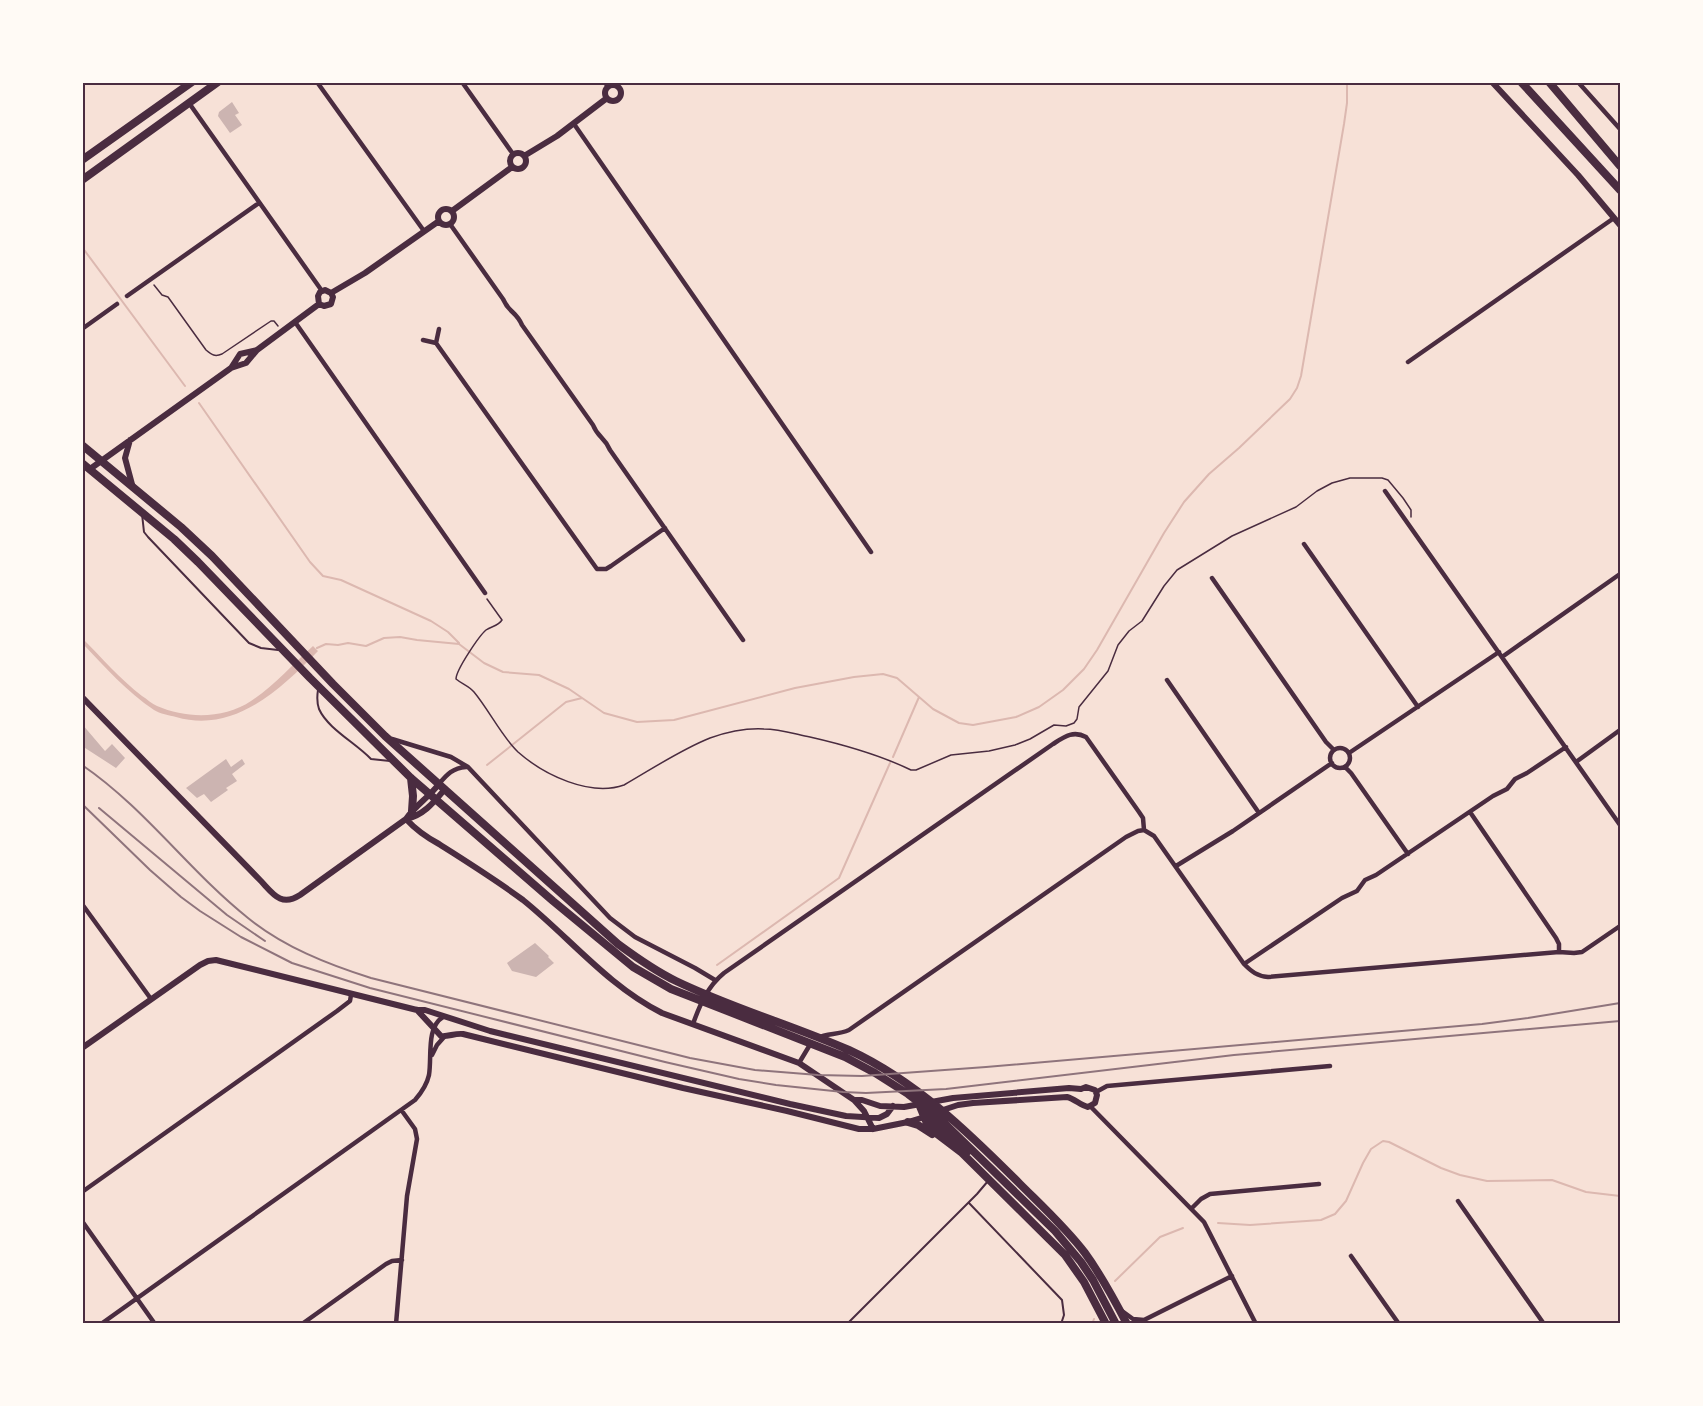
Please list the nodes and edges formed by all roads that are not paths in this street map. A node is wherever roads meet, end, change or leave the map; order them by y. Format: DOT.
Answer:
graph roads {
  1 [pos="192,82"];
  2 [pos="219,82"];
  3 [pos="316,82"];
  4 [pos="462,82"];
  5 [pos="627,82"];
  6 [pos="1492,82"];
  7 [pos="1521,82"];
  8 [pos="1549,82"];
  9 [pos="1578,82"];
  10 [pos="606,85"];
  11 [pos="619,88"];
  12 [pos="607,98"];
  13 [pos="189,103"];
  14 [pos="574,124"];
  15 [pos="1620,129"];
  16 [pos="513,154"];
  17 [pos="524,156"];
  18 [pos="82,160"];
  19 [pos="1620,166"];
  20 [pos="512,167"];
  21 [pos="82,180"];
  22 [pos="1620,190"];
  23 [pos="259,202"];
  24 [pos="452,211"];
  25 [pos="1614,218"];
  26 [pos="439,221"];
  27 [pos="450,224"];
  28 [pos="1620,225"];
  29 [pos="424,231"];
  30 [pos="322,291"];
  31 [pos="331,293"];
  32 [pos="128,296"];
  33 [pos="117,304"];
  34 [pos="319,304"];
  35 [pos="295,322"];
  36 [pos="82,329"];
  37 [pos="439,329"];
  38 [pos="423,340"];
  39 [pos="436,343"];
  40 [pos="1408,362"];
  41 [pos="130,440"];
  42 [pos="82,445"];
  43 [pos="101,460"];
  44 [pos="82,463"];
  45 [pos="90,470"];
  46 [pos="133,488"];
  47 [pos="1385,491"];
  48 [pos="142,512"];
  49 [pos="665,528"];
  50 [pos="1304,544"];
  51 [pos="871,552"];
  52 [pos="1620,574"];
  53 [pos="1212,578"];
  54 [pos="485,593"];
  55 [pos="743,640"];
  56 [pos="284,651"];
  57 [pos="1501,655"];
  58 [pos="1167,680"];
  59 [pos="318,686"];
  60 [pos="82,697"];
  61 [pos="1418,707"];
  62 [pos="1620,730"];
  63 [pos="385,736"];
  64 [pos="1566,747"];
  65 [pos="1334,750"];
  66 [pos="1348,753"];
  67 [pos="393,761"];
  68 [pos="1576,762"];
  69 [pos="1332,764"];
  70 [pos="1345,766"];
  71 [pos="468,767"];
  72 [pos="411,778"];
  73 [pos="442,787"];
  74 [pos="433,797"];
  75 [pos="412,811"];
  76 [pos="1470,812"];
  77 [pos="1259,813"];
  78 [pos="406,819"];
  79 [pos="1620,825"];
  80 [pos="1144,830"];
  81 [pos="1408,854"];
  82 [pos="1176,866"];
  83 [pos="82,904"];
  84 [pos="1620,926"];
  85 [pos="1559,952"];
  86 [pos="1244,964"];
  87 [pos="715,980"];
  88 [pos="673,985"];
  89 [pos="351,995"];
  90 [pos="151,999"];
  91 [pos="417,1010"];
  92 [pos="443,1017"];
  93 [pos="693,1024"];
  94 [pos="434,1029"];
  95 [pos="445,1036"];
  96 [pos="82,1048"];
  97 [pos="431,1058"];
  98 [pos="798,1063"];
  99 [pos="1330,1066"];
  100 [pos="1081,1089"];
  101 [pos="1096,1092"];
  102 [pos="854,1100"];
  103 [pos="1078,1101"];
  104 [pos="920,1104"];
  105 [pos="893,1106"];
  106 [pos="1090,1106"];
  107 [pos="402,1111"];
  108 [pos="927,1116"];
  109 [pos="868,1118"];
  110 [pos="908,1122"];
  111 [pos="873,1129"];
  112 [pos="939,1136"];
  113 [pos="989,1180"];
  114 [pos="1318,1184"];
  115 [pos="82,1192"];
  116 [pos="1458,1201"];
  117 [pos="968,1203"];
  118 [pos="1192,1208"];
  119 [pos="82,1221"];
  120 [pos="1351,1256"];
  121 [pos="402,1260"];
  122 [pos="1232,1276"];
  123 [pos="137,1298"];
  124 [pos="1118,1306"];
  125 [pos="1143,1322"];
  126 [pos="101,1323"];
  127 [pos="155,1323"];
  128 [pos="302,1323"];
  129 [pos="396,1323"];
  130 [pos="847,1323"];
  131 [pos="1061,1323"];
  132 [pos="1106,1323"];
  133 [pos="1116,1323"];
  134 [pos="1127,1323"];
  135 [pos="1256,1323"];
  136 [pos="1400,1323"];
  137 [pos="1544,1323"];
  1 -- 18 [label="highway"];
  2 -- 13 [label="highway"];
  3 -- 29 [label="street"];
  4 -- 16 [label="street"];
  5 -- 11 [label="street"];
  6 -- 25 [label="street"];
  7 -- 22 [label="highway"];
  8 -- 19 [label="highway"];
  9 -- 15 [label="street"];
  10 -- 11 [label="street"];
  10 -- 12 [label="street"];
  11 -- 12 [label="street"];
  12 -- 14 [label="street"];
  13 -- 21 [label="highway"];
  13 -- 23 [label="street"];
  14 -- 17 [label="street"];
  14 -- 51 [label="street"];
  16 -- 17 [label="street"];
  16 -- 20 [label="street"];
  17 -- 20 [label="street"];
  20 -- 24 [label="street"];
  23 -- 30 [label="street"];
  23 -- 32 [label="street"];
  24 -- 26 [label="street"];
  24 -- 27 [label="street"];
  25 -- 28 [label="street"];
  25 -- 40 [label="street"];
  26 -- 27 [label="street"];
  26 -- 29 [label="street"];
  27 -- 49 [label="street"];
  29 -- 31 [label="street"];
  30 -- 31 [label="street"];
  30 -- 34 [label="street"];
  31 -- 34 [label="street"];
  33 -- 36 [label="street"];
  34 -- 35 [label="street"];
  35 -- 41 [label="street"];
  35 -- 54 [label="street"];
  37 -- 39 [label="street"];
  38 -- 39 [label="street"];
  39 -- 49 [label="street"];
  41 -- 43 [label="street"];
  41 -- 46 [label="street"];
  42 -- 43 [label="highway"];
  43 -- 45 [label="street"];
  43 -- 46 [label="highway"];
  44 -- 45 [label="highway"];
  45 -- 48 [label="highway"];
  46 -- 63 [label="highway"];
  47 -- 57 [label="street"];
  48 -- 56 [label="highway"];
  48 -- 56 [label="lane"];
  49 -- 55 [label="street"];
  50 -- 61 [label="street"];
  52 -- 57 [label="street"];
  53 -- 65 [label="street"];
  56 -- 59 [label="highway"];
  57 -- 61 [label="street"];
  57 -- 64 [label="street"];
  58 -- 77 [label="street"];
  59 -- 67 [label="highway"];
  59 -- 67 [label="lane"];
  60 -- 78 [label="street"];
  61 -- 66 [label="street"];
  62 -- 68 [label="street"];
  63 -- 71 [label="street"];
  63 -- 73 [label="highway"];
  64 -- 68 [label="street"];
  64 -- 76 [label="street"];
  65 -- 66 [label="street"];
  65 -- 69 [label="street"];
  66 -- 70 [label="street"];
  67 -- 72 [label="highway"];
  68 -- 79 [label="street"];
  69 -- 70 [label="street"];
  69 -- 77 [label="street"];
  70 -- 81 [label="street"];
  71 -- 73 [label="street"];
  71 -- 87 [label="street"];
  72 -- 74 [label="highway"];
  72 -- 75 [label="highway"];
  73 -- 74 [label="street"];
  73 -- 88 [label="highway"];
  74 -- 75 [label="street"];
  74 -- 78 [label="street"];
  74 -- 88 [label="highway"];
  75 -- 78 [label="street"];
  76 -- 81 [label="street"];
  76 -- 85 [label="street"];
  77 -- 82 [label="street"];
  78 -- 93 [label="street"];
  80 -- 82 [label="street"];
  80 -- 87 [label="street"];
  80 -- 98 [label="street"];
  81 -- 86 [label="street"];
  82 -- 86 [label="street"];
  83 -- 90 [label="street"];
  84 -- 85 [label="street"];
  85 -- 86 [label="street"];
  87 -- 93 [label="street"];
  88 -- 124 [label="highway"];
  88 -- 133 [label="highway"];
  89 -- 90 [label="street"];
  89 -- 91 [label="street"];
  89 -- 115 [label="street"];
  90 -- 96 [label="street"];
  91 -- 92 [label="street"];
  91 -- 94 [label="street"];
  92 -- 94 [label="street"];
  92 -- 109 [label="street"];
  93 -- 98 [label="street"];
  94 -- 95 [label="street"];
  94 -- 97 [label="street"];
  95 -- 97 [label="street"];
  95 -- 111 [label="street"];
  97 -- 107 [label="street"];
  98 -- 102 [label="street"];
  99 -- 101 [label="street"];
  100 -- 101 [label="street"];
  100 -- 103 [label="street"];
  100 -- 104 [label="street"];
  101 -- 106 [label="street"];
  102 -- 105 [label="street"];
  102 -- 109 [label="street"];
  103 -- 106 [label="street"];
  103 -- 108 [label="street"];
  104 -- 105 [label="street"];
  104 -- 108 [label="highway"];
  105 -- 109 [label="street"];
  106 -- 118 [label="street"];
  107 -- 121 [label="street"];
  107 -- 123 [label="street"];
  108 -- 110 [label="street"];
  108 -- 112 [label="highway"];
  108 -- 113 [label="highway"];
  109 -- 111 [label="street"];
  110 -- 111 [label="street"];
  110 -- 112 [label="highway"];
  112 -- 113 [label="highway"];
  113 -- 117 [label="lane"];
  113 -- 132 [label="highway"];
  114 -- 118 [label="street"];
  116 -- 137 [label="street"];
  117 -- 130 [label="lane"];
  117 -- 131 [label="lane"];
  118 -- 122 [label="street"];
  119 -- 123 [label="street"];
  120 -- 136 [label="street"];
  121 -- 128 [label="street"];
  121 -- 129 [label="street"];
  122 -- 125 [label="street"];
  122 -- 135 [label="street"];
  123 -- 126 [label="street"];
  123 -- 127 [label="street"];
  124 -- 125 [label="street"];
  124 -- 134 [label="highway"];
}
